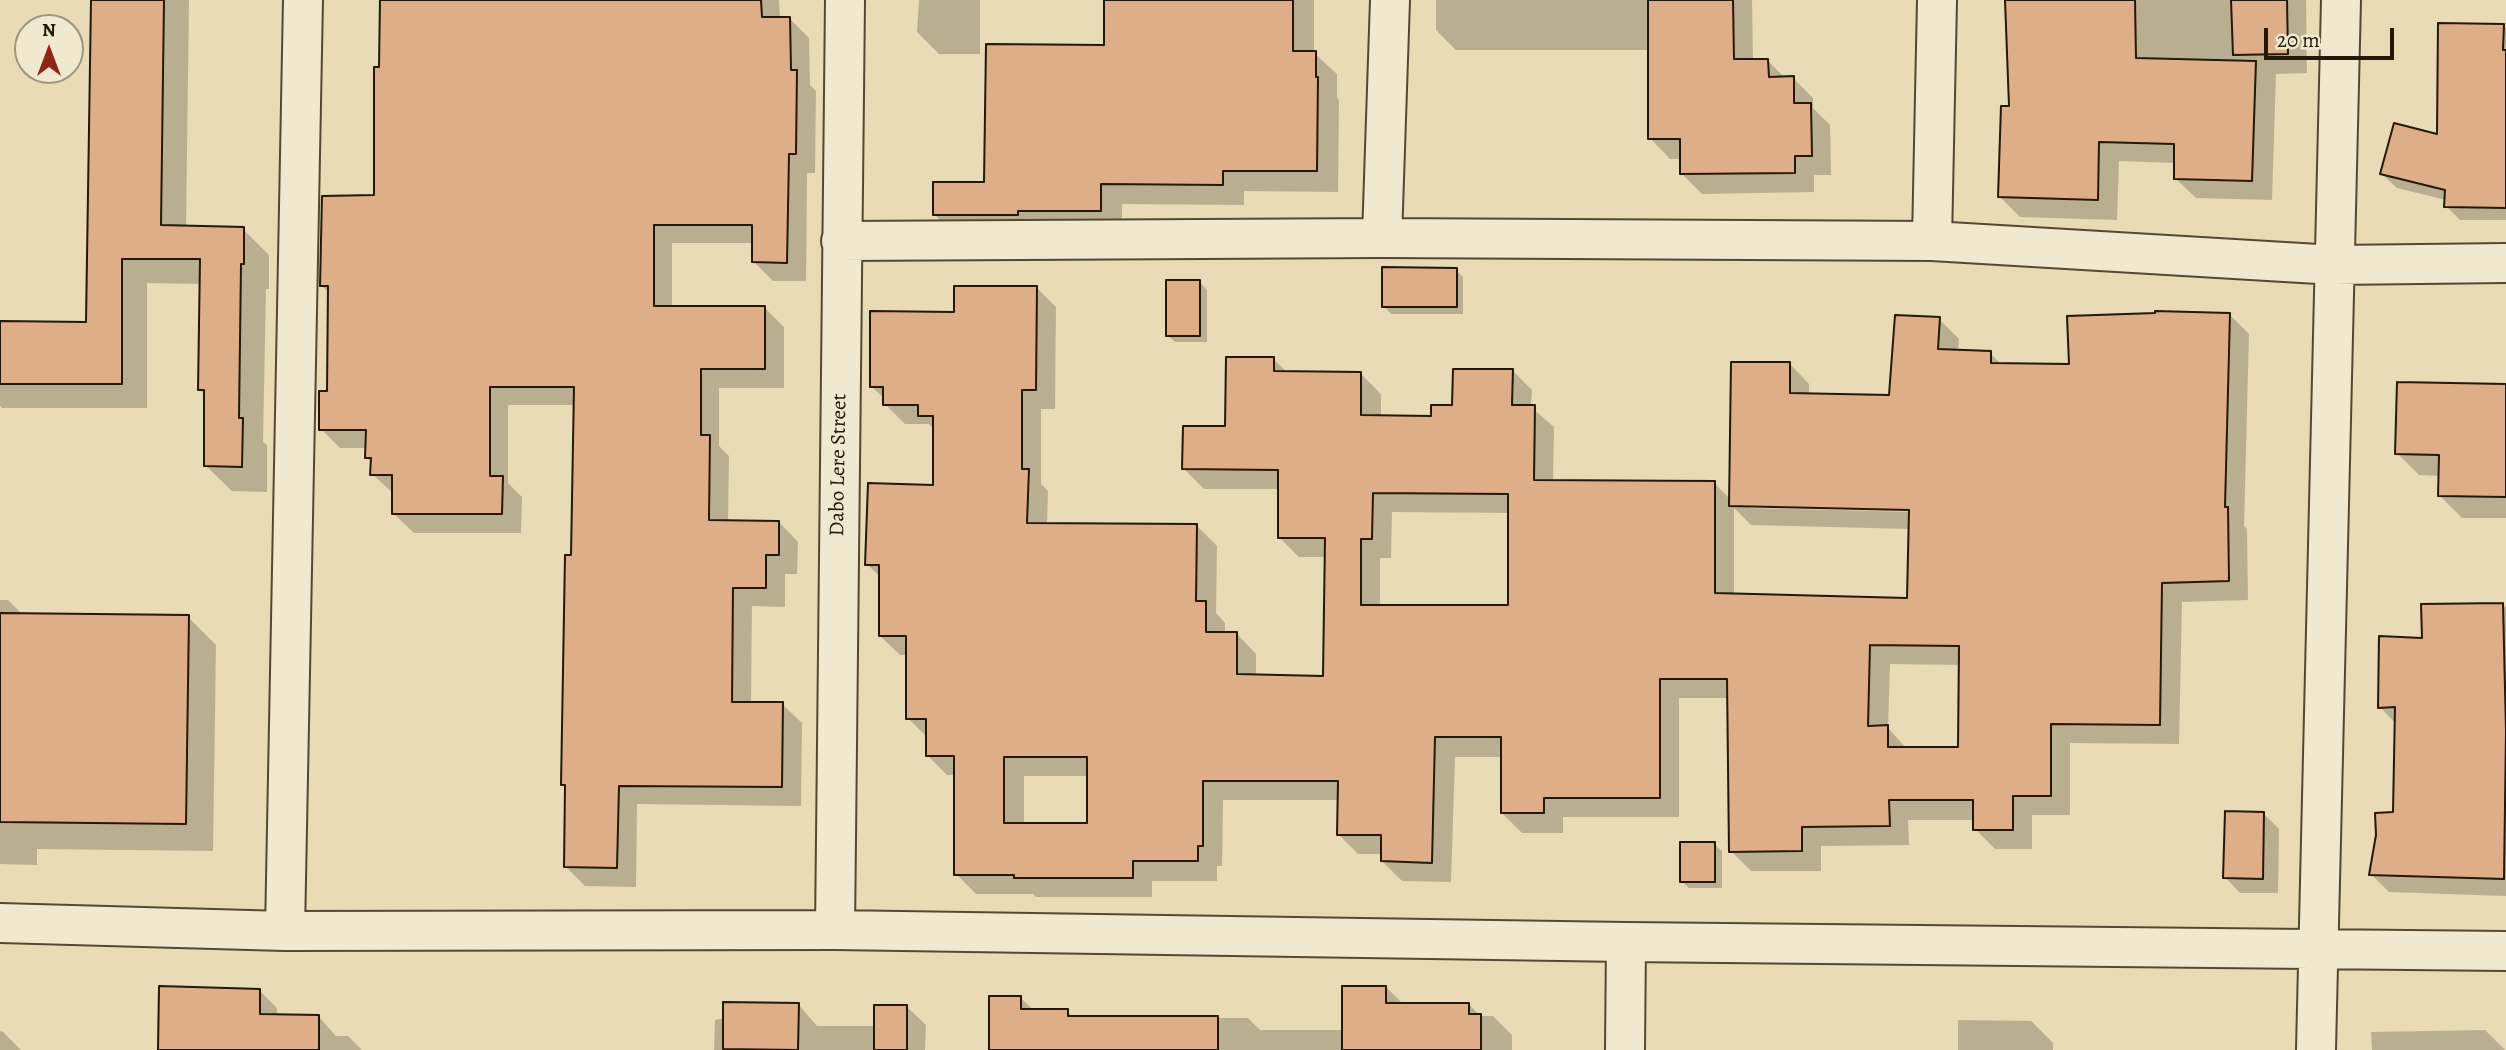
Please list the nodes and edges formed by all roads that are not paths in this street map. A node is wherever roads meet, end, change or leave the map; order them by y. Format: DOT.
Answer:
graph roads {
  1 [pos="303,0"];
  2 [pos="845,0"];
  3 [pos="1390,0"];
  4 [pos="1937,0"];
  5 [pos="2341,0"];
  6 [pos="1382,238"];
  7 [pos="841,241"];
  8 [pos="1932,241"];
  9 [pos="2506,263"];
  10 [pos="2335,265"];
  11 [pos="0,923"];
  12 [pos="835,930"];
  13 [pos="285,931"];
  14 [pos="1626,942"];
  15 [pos="2317,949"];
  16 [pos="2506,951"];
  17 [pos="1625,1050"];
  18 [pos="2316,1050"];
  1 -- 13 [label="street"];
  2 -- 7 [label="street, Dabo Lere Street"];
  3 -- 6 [label="street"];
  4 -- 8 [label="street"];
  5 -- 10 [label="street"];
  6 -- 7 [label="street"];
  6 -- 8 [label="street"];
  7 -- 12 [label="street, Dabo Lere Street"];
  8 -- 10 [label="street"];
  9 -- 10 [label="street"];
  10 -- 15 [label="street"];
  11 -- 13 [label="street"];
  12 -- 13 [label="street"];
  12 -- 14 [label="street"];
  14 -- 15 [label="street"];
  14 -- 17 [label="street"];
  15 -- 16 [label="street"];
  15 -- 18 [label="street"];
}
